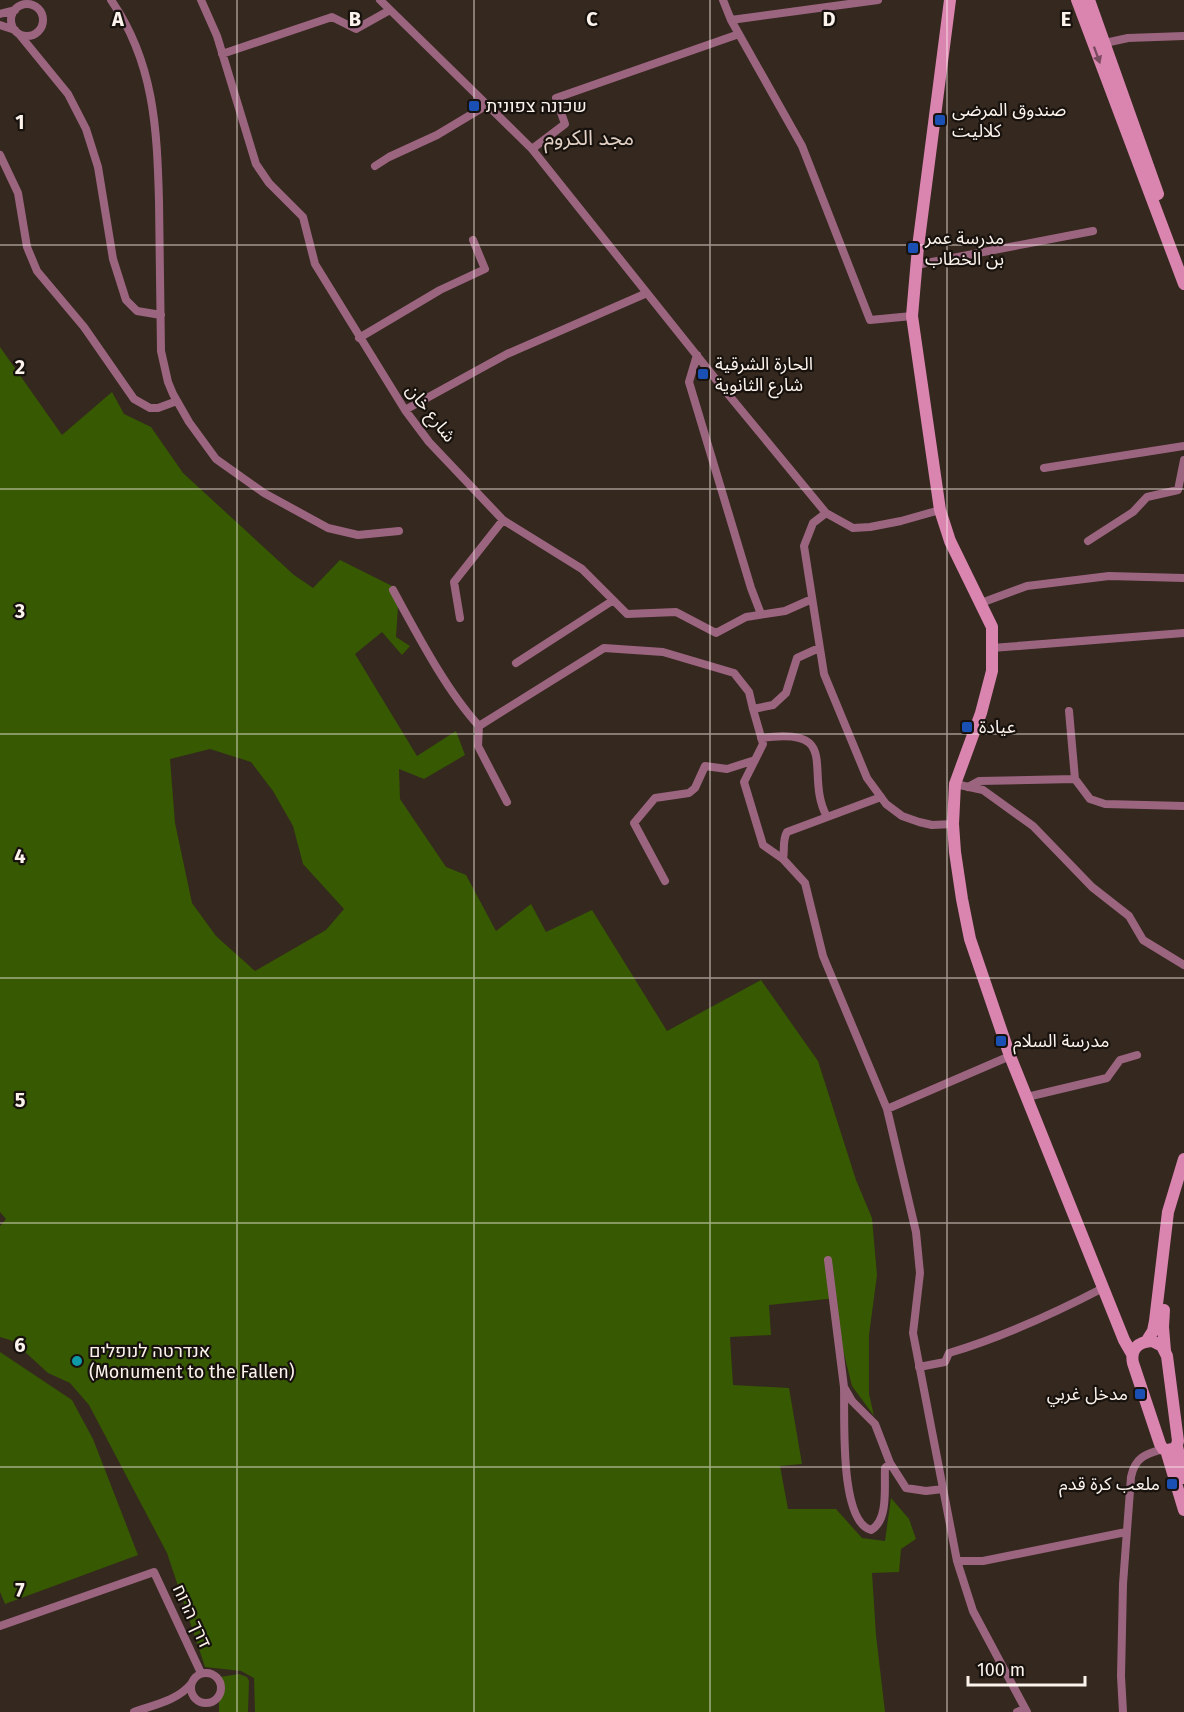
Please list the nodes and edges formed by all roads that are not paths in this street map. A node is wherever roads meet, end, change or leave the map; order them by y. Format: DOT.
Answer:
graph roads {
  1 [pos="111,0"];
  2 [pos="201,0"];
  3 [pos="380,0"];
  4 [pos="723,0"];
  5 [pos="878,0"];
  6 [pos="950,0"];
  7 [pos="1077,0"];
  8 [pos="1089,0"];
  9 [pos="15,9"];
  10 [pos="390,10"];
  11 [pos="0,14"];
  12 [pos="731,20"];
  13 [pos="0,25"];
  14 [pos="17,32"];
  15 [pos="36,33"];
  16 [pos="739,34"];
  17 [pos="1184,36"];
  18 [pos="1105,43"];
  19 [pos="222,54"];
  20 [pos="38,56"];
  21 [pos="487,105"];
  22 [pos="532,149"];
  23 [pos="0,155"];
  24 [pos="375,166"];
  25 [pos="1093,231"];
  26 [pos="473,240"];
  27 [pos="916,265"];
  28 [pos="1184,269"];
  29 [pos="1184,284"];
  30 [pos="647,292"];
  31 [pos="161,315"];
  32 [pos="912,316"];
  33 [pos="359,338"];
  34 [pos="697,355"];
  35 [pos="177,401"];
  36 [pos="405,410"];
  37 [pos="1184,446"];
  38 [pos="1184,460"];
  39 [pos="1044,468"];
  40 [pos="940,510"];
  41 [pos="826,513"];
  42 [pos="503,520"];
  43 [pos="399,531"];
  44 [pos="1088,541"];
  45 [pos="1184,578"];
  46 [pos="393,590"];
  47 [pos="812,599"];
  48 [pos="612,601"];
  49 [pos="981,603"];
  50 [pos="761,614"];
  51 [pos="460,618"];
  52 [pos="1184,633"];
  53 [pos="819,648"];
  54 [pos="992,648"];
  55 [pos="516,663"];
  56 [pos="753,709"];
  57 [pos="1069,711"];
  58 [pos="479,726"];
  59 [pos="761,738"];
  60 [pos="755,760"];
  61 [pos="1075,779"];
  62 [pos="961,786"];
  63 [pos="881,797"];
  64 [pos="507,802"];
  65 [pos="1184,806"];
  66 [pos="827,817"];
  67 [pos="952,824"];
  68 [pos="783,859"];
  69 [pos="665,881"];
  70 [pos="1184,966"];
  71 [pos="1137,1055"];
  72 [pos="1010,1056"];
  73 [pos="1027,1098"];
  74 [pos="887,1109"];
  75 [pos="1184,1159"];
  76 [pos="1184,1171"];
  77 [pos="828,1260"];
  78 [pos="1103,1288"];
  79 [pos="1146,1342"];
  80 [pos="1165,1351"];
  81 [pos="1132,1354"];
  82 [pos="919,1368"];
  83 [pos="844,1388"];
  84 [pos="1171,1445"];
  85 [pos="890,1463"];
  86 [pos="1184,1478"];
  87 [pos="943,1489"];
  88 [pos="1184,1510"];
  89 [pos="1126,1532"];
  90 [pos="957,1561"];
  91 [pos="0,1626"];
  92 [pos="201,1673"];
  93 [pos="191,1684"];
  94 [pos="174,1698"];
  95 [pos="218,1698"];
  96 [pos="197,1700"];
  97 [pos="1023,1711"];
  98 [pos="135,1712"];
  99 [pos="209,1712"];
  100 [pos="214,1712"];
  101 [pos="1123,1712"];
  1 -- 31 [label="street"];
  2 -- 19 [label="street, شارع خان"];
  3 -- 10 [label="street"];
  4 -- 12 [label="street"];
  5 -- 12 [label="street"];
  6 -- 27 [label="street"];
  7 -- 29 [label="street, one-way"];
  8 -- 18 [label="street"];
  9 -- 11 [label="street"];
  9 -- 14 [label="street"];
  9 -- 15 [label="street"];
  10 -- 19 [label="street"];
  10 -- 21 [label="street"];
  12 -- 16 [label="street"];
  13 -- 14 [label="street"];
  14 -- 15 [label="street"];
  14 -- 20 [label="street"];
  15 -- 20 [label="street"];
  16 -- 22 [label="street"];
  16 -- 32 [label="street"];
  17 -- 18 [label="street"];
  18 -- 28 [label="street"];
  19 -- 33 [label="street, شارع خان"];
  20 -- 31 [label="street"];
  21 -- 22 [label="street"];
  21 -- 24 [label="street"];
  22 -- 30 [label="street"];
  23 -- 35 [label="street"];
  25 -- 27 [label="street"];
  26 -- 33 [label="street"];
  27 -- 32 [label="street"];
  30 -- 34 [label="street"];
  30 -- 36 [label="street"];
  31 -- 35 [label="street"];
  32 -- 40 [label="street"];
  33 -- 36 [label="street, شارع خان"];
  34 -- 41 [label="street"];
  34 -- 50 [label="street"];
  35 -- 43 [label="street"];
  36 -- 42 [label="street, شارع خان"];
  37 -- 39 [label="street"];
  38 -- 44 [label="street"];
  40 -- 41 [label="street"];
  40 -- 49 [label="street"];
  41 -- 47 [label="street"];
  42 -- 48 [label="street, شارع خان"];
  42 -- 51 [label="street"];
  45 -- 49 [label="street"];
  46 -- 58 [label="street"];
  47 -- 50 [label="street, شارع خان"];
  47 -- 53 [label="street"];
  48 -- 50 [label="street, شارع خان"];
  48 -- 55 [label="street"];
  49 -- 54 [label="street"];
  52 -- 54 [label="street"];
  53 -- 56 [label="street"];
  53 -- 63 [label="street"];
  54 -- 62 [label="street"];
  56 -- 58 [label="street"];
  56 -- 59 [label="street"];
  57 -- 61 [label="street"];
  58 -- 64 [label="street"];
  59 -- 60 [label="street"];
  59 -- 66 [label="street"];
  60 -- 68 [label="street"];
  60 -- 69 [label="street"];
  61 -- 62 [label="street"];
  61 -- 65 [label="street"];
  62 -- 67 [label="street"];
  62 -- 70 [label="street"];
  63 -- 66 [label="street"];
  63 -- 67 [label="street"];
  66 -- 68 [label="street"];
  67 -- 72 [label="street"];
  68 -- 74 [label="street"];
  71 -- 73 [label="street"];
  72 -- 73 [label="street"];
  72 -- 74 [label="street"];
  73 -- 78 [label="street"];
  74 -- 82 [label="street"];
  75 -- 79 [label="street"];
  76 -- 80 [label="street"];
  77 -- 83 [label="street"];
  78 -- 81 [label="street"];
  78 -- 82 [label="street"];
  79 -- 80 [label="street"];
  79 -- 81 [label="street"];
  80 -- 84 [label="street"];
  81 -- 84 [label="street"];
  82 -- 87 [label="street"];
  83 -- 85 [label="street"];
  83 -- 85 [label="street"];
  84 -- 86 [label="street"];
  84 -- 88 [label="street"];
  84 -- 89 [label="street"];
  85 -- 87 [label="street"];
  87 -- 90 [label="street"];
  89 -- 90 [label="street"];
  89 -- 101 [label="street"];
  90 -- 97 [label="street"];
  91 -- 92 [label="street, דרך הרוח"];
  92 -- 93 [label="street"];
  92 -- 95 [label="street"];
  93 -- 94 [label="street"];
  93 -- 96 [label="street"];
  94 -- 96 [label="street"];
  94 -- 98 [label="street"];
  95 -- 96 [label="street"];
  95 -- 100 [label="street"];
  96 -- 99 [label="street"];
}
